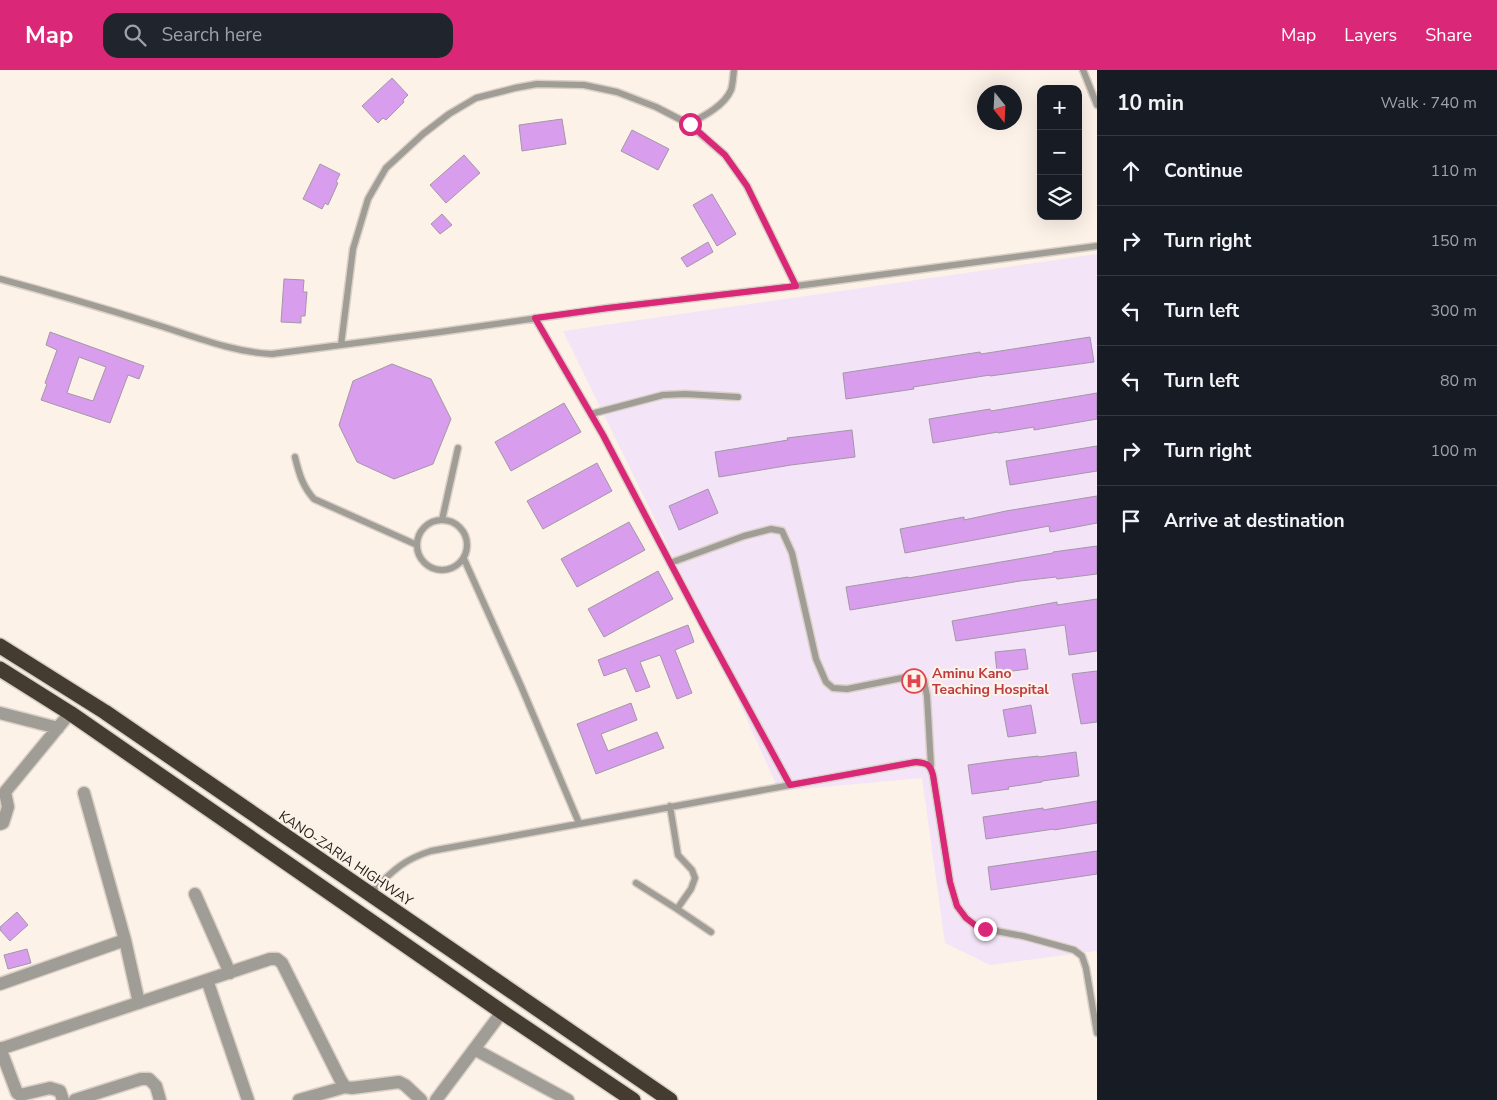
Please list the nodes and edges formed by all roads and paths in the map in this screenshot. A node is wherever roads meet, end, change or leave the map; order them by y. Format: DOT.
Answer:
graph roads {
  1 [pos="734,70"];
  2 [pos="1083,70"];
  3 [pos="1097,105"];
  4 [pos="690,124"];
  5 [pos="1097,246"];
  6 [pos="0,280"];
  7 [pos="796,286"];
  8 [pos="535,318"];
  9 [pos="341,345"];
  10 [pos="738,397"];
  11 [pos="591,414"];
  12 [pos="458,448"];
  13 [pos="295,458"];
  14 [pos="442,520"];
  15 [pos="417,545"];
  16 [pos="464,559"];
  17 [pos="670,563"];
  18 [pos="0,646"];
  19 [pos="0,669"];
  20 [pos="0,713"];
  21 [pos="70,713"];
  22 [pos="58,728"];
  23 [pos="930,766"];
  24 [pos="790,785"];
  25 [pos="84,793"];
  26 [pos="670,806"];
  27 [pos="579,823"];
  28 [pos="0,824"];
  29 [pos="636,883"];
  30 [pos="195,894"];
  31 [pos="370,894"];
  32 [pos="677,909"];
  33 [pos="711,932"];
  34 [pos="125,940"];
  35 [pos="230,973"];
  36 [pos="207,980"];
  37 [pos="0,984"];
  38 [pos="139,1003"];
  39 [pos="502,1012"];
  40 [pos="1097,1033"];
  41 [pos="0,1049"];
  42 [pos="474,1050"];
  43 [pos="345,1087"];
  44 [pos="63,1100"];
  45 [pos="76,1100"];
  46 [pos="160,1100"];
  47 [pos="248,1100"];
  48 [pos="298,1100"];
  49 [pos="421,1100"];
  50 [pos="436,1100"];
  51 [pos="568,1100"];
  52 [pos="633,1100"];
  53 [pos="670,1100"];
  1 -- 4 [label="lane"];
  2 -- 3 [label="lane"];
  4 -- 7 [label="lane"];
  4 -- 9 [label="lane"];
  5 -- 7 [label="lane"];
  6 -- 9 [label="lane"];
  7 -- 8 [label="lane"];
  8 -- 9 [label="lane"];
  8 -- 11 [label="lane"];
  10 -- 11 [label="lane"];
  11 -- 17 [label="lane"];
  12 -- 14 [label="lane"];
  13 -- 15 [label="lane"];
  14 -- 15 [label="lane"];
  14 -- 16 [label="lane"];
  15 -- 16 [label="lane"];
  16 -- 27 [label="lane"];
  17 -- 23 [label="lane"];
  17 -- 24 [label="lane"];
  18 -- 31 [label="highway, KANO-ZARIA HIGHWAY"];
  19 -- 21 [label="highway"];
  20 -- 22 [label="street"];
  21 -- 22 [label="street"];
  21 -- 39 [label="highway"];
  22 -- 28 [label="street"];
  23 -- 24 [label="lane"];
  23 -- 40 [label="lane"];
  24 -- 26 [label="lane"];
  25 -- 34 [label="street"];
  26 -- 27 [label="lane"];
  26 -- 32 [label="lane"];
  27 -- 31 [label="lane"];
  29 -- 32 [label="lane"];
  30 -- 35 [label="street"];
  31 -- 53 [label="highway, KANO-ZARIA HIGHWAY"];
  32 -- 33 [label="lane"];
  34 -- 37 [label="street"];
  34 -- 38 [label="street"];
  35 -- 36 [label="street"];
  35 -- 43 [label="street"];
  36 -- 38 [label="street"];
  36 -- 47 [label="street"];
  38 -- 41 [label="street"];
  39 -- 42 [label="street"];
  39 -- 52 [label="highway"];
  41 -- 44 [label="street"];
  42 -- 50 [label="street"];
  42 -- 51 [label="street"];
  43 -- 48 [label="street"];
  43 -- 49 [label="street"];
  45 -- 46 [label="street"];
}
